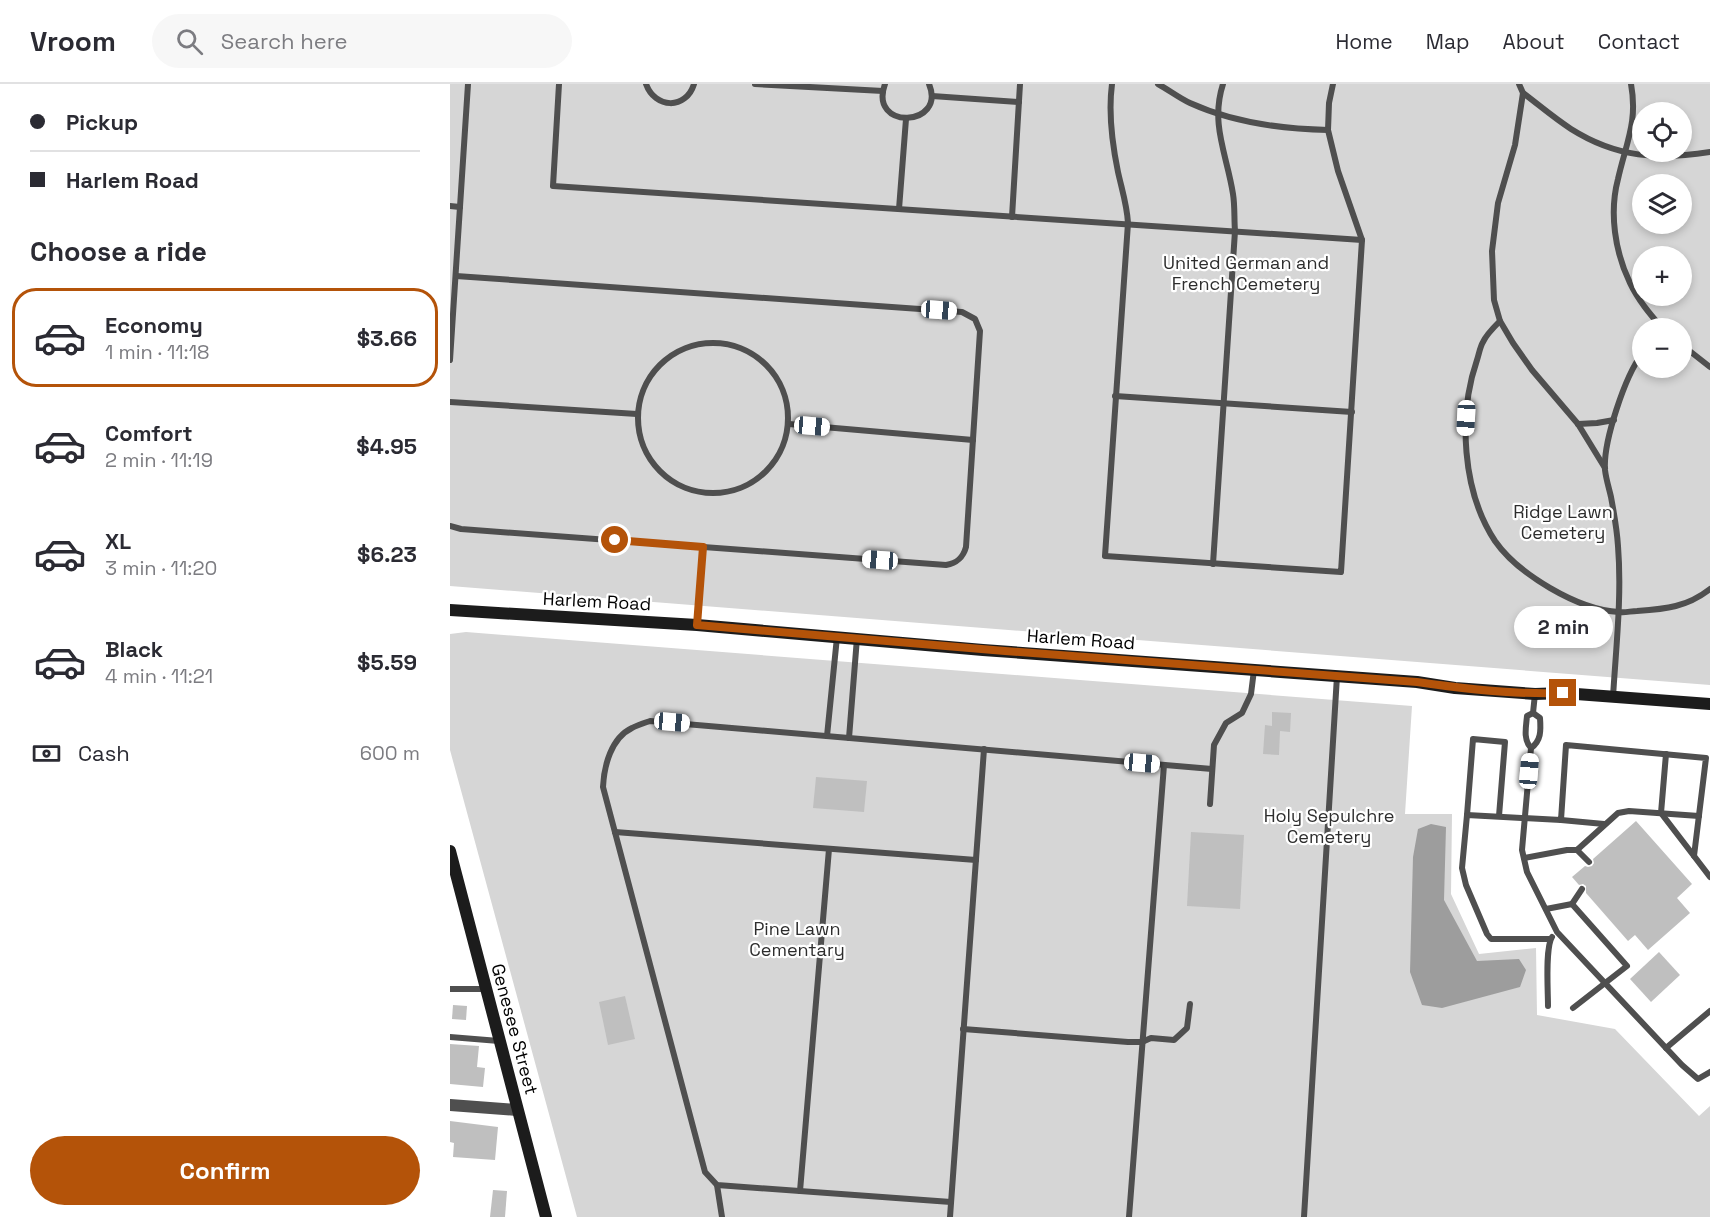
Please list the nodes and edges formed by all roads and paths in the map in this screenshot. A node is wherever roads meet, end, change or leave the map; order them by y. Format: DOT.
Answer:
graph roads {
  1 [pos="468,84"];
  2 [pos="559,84"];
  3 [pos="646,84"];
  4 [pos="694,84"];
  5 [pos="755,84"];
  6 [pos="929,84"];
  7 [pos="1020,84"];
  8 [pos="1112,84"];
  9 [pos="1158,84"];
  10 [pos="1223,84"];
  11 [pos="1333,84"];
  12 [pos="1519,84"];
  13 [pos="1631,84"];
  14 [pos="801,86"];
  15 [pos="884,88"];
  16 [pos="1523,93"];
  17 [pos="932,96"];
  18 [pos="1019,102"];
  19 [pos="1218,114"];
  20 [pos="906,119"];
  21 [pos="1328,130"];
  22 [pos="1710,152"];
  23 [pos="1625,153"];
  24 [pos="450,206"];
  25 [pos="460,207"];
  26 [pos="899,209"];
  27 [pos="1012,218"];
  28 [pos="1128,223"];
  29 [pos="1235,231"];
  30 [pos="1362,240"];
  31 [pos="456,276"];
  32 [pos="1654,318"];
  33 [pos="1500,321"];
  34 [pos="1692,353"];
  35 [pos="450,360"];
  36 [pos="1710,368"];
  37 [pos="1632,372"];
  38 [pos="1115,396"];
  39 [pos="450,402"];
  40 [pos="1223,404"];
  41 [pos="1352,412"];
  42 [pos="637,414"];
  43 [pos="1614,420"];
  44 [pos="789,424"];
  45 [pos="1578,424"];
  46 [pos="973,440"];
  47 [pos="1605,469"];
  48 [pos="450,526"];
  49 [pos="703,547"];
  50 [pos="1213,564"];
  51 [pos="1710,589"];
  52 [pos="450,610"];
  53 [pos="1618,612"];
  54 [pos="697,625"];
  55 [pos="837,636"];
  56 [pos="857,638"];
  57 [pos="1254,670"];
  58 [pos="1337,676"];
  59 [pos="1535,694"];
  60 [pos="1613,697"];
  61 [pos="1710,704"];
  62 [pos="1533,713"];
  63 [pos="827,736"];
  64 [pos="849,738"];
  65 [pos="1531,748"];
  66 [pos="984,749"];
  67 [pos="1666,754"];
  68 [pos="1708,758"];
  69 [pos="1164,765"];
  70 [pos="1212,769"];
  71 [pos="1210,804"];
  72 [pos="1661,813"];
  73 [pos="1467,815"];
  74 [pos="1499,816"];
  75 [pos="1699,816"];
  76 [pos="1525,818"];
  77 [pos="1561,820"];
  78 [pos="1604,824"];
  79 [pos="615,832"];
  80 [pos="829,849"];
  81 [pos="1577,850"];
  82 [pos="450,852"];
  83 [pos="1694,856"];
  84 [pos="1524,858"];
  85 [pos="976,860"];
  86 [pos="1589,862"];
  87 [pos="1710,877"];
  88 [pos="1582,889"];
  89 [pos="1572,904"];
  90 [pos="1545,909"];
  91 [pos="1557,932"];
  92 [pos="1550,939"];
  93 [pos="1606,984"];
  94 [pos="450,989"];
  95 [pos="486,989"];
  96 [pos="1190,1004"];
  97 [pos="1548,1006"];
  98 [pos="1573,1008"];
  99 [pos="1710,1011"];
  100 [pos="963,1029"];
  101 [pos="450,1037"];
  102 [pos="499,1041"];
  103 [pos="1142,1042"];
  104 [pos="1666,1048"];
  105 [pos="1710,1071"];
  106 [pos="450,1105"];
  107 [pos="517,1110"];
  108 [pos="717,1185"];
  109 [pos="800,1191"];
  110 [pos="951,1202"];
  111 [pos="546,1217"];
  112 [pos="722,1217"];
  113 [pos="950,1217"];
  114 [pos="1129,1217"];
  115 [pos="1304,1217"];
  1 -- 25 [label="lane"];
  2 -- 26 [label="lane"];
  3 -- 4 [label="lane"];
  5 -- 14 [label="lane"];
  6 -- 17 [label="lane"];
  7 -- 18 [label="lane"];
  8 -- 28 [label="lane"];
  9 -- 19 [label="lane"];
  10 -- 19 [label="lane"];
  11 -- 21 [label="lane"];
  12 -- 16 [label="lane"];
  13 -- 23 [label="lane"];
  14 -- 15 [label="lane"];
  15 -- 20 [label="lane"];
  16 -- 23 [label="lane"];
  16 -- 33 [label="lane"];
  17 -- 18 [label="lane"];
  17 -- 20 [label="lane"];
  18 -- 27 [label="lane"];
  19 -- 21 [label="lane"];
  19 -- 29 [label="lane"];
  20 -- 26 [label="lane"];
  21 -- 30 [label="lane"];
  22 -- 23 [label="lane"];
  23 -- 32 [label="lane"];
  24 -- 25 [label="lane"];
  25 -- 31 [label="lane"];
  26 -- 27 [label="lane"];
  27 -- 28 [label="lane"];
  28 -- 29 [label="lane"];
  28 -- 38 [label="lane"];
  29 -- 30 [label="lane"];
  29 -- 40 [label="lane"];
  30 -- 41 [label="lane"];
  31 -- 35 [label="lane"];
  31 -- 46 [label="lane"];
  33 -- 45 [label="lane"];
  33 -- 53 [label="lane"];
  34 -- 36 [label="lane"];
  37 -- 43 [label="lane"];
  38 -- 40 [label="lane"];
  38 -- 50 [label="lane"];
  39 -- 42 [label="lane"];
  40 -- 41 [label="lane"];
  40 -- 50 [label="lane"];
  41 -- 50 [label="lane"];
  42 -- 44 [label="lane"];
  42 -- 44 [label="lane"];
  43 -- 45 [label="lane"];
  43 -- 47 [label="lane"];
  44 -- 46 [label="lane"];
  45 -- 47 [label="lane"];
  46 -- 49 [label="lane"];
  47 -- 53 [label="lane"];
  48 -- 49 [label="lane"];
  49 -- 54 [label="lane"];
  51 -- 53 [label="lane"];
  52 -- 54 [label="main road, Harlem Road"];
  53 -- 60 [label="lane"];
  54 -- 55 [label="main road, Harlem Road"];
  55 -- 56 [label="main road, Harlem Road"];
  55 -- 63 [label="lane"];
  56 -- 57 [label="main road, Harlem Road"];
  56 -- 64 [label="lane"];
  57 -- 58 [label="main road, Harlem Road"];
  57 -- 70 [label="lane"];
  58 -- 59 [label="main road, Harlem Road"];
  58 -- 115 [label="lane"];
  59 -- 60 [label="main road, Harlem Road"];
  59 -- 62 [label="lane"];
  60 -- 61 [label="main road, Harlem Road"];
  62 -- 65 [label="lane"];
  62 -- 65 [label="lane"];
  63 -- 64 [label="lane"];
  63 -- 79 [label="lane"];
  64 -- 66 [label="lane"];
  65 -- 76 [label="lane"];
  66 -- 69 [label="lane"];
  66 -- 85 [label="lane"];
  67 -- 68 [label="lane"];
  67 -- 72 [label="lane"];
  67 -- 77 [label="lane"];
  68 -- 75 [label="lane"];
  69 -- 70 [label="lane"];
  69 -- 103 [label="lane"];
  70 -- 71 [label="lane"];
  72 -- 75 [label="lane"];
  72 -- 78 [label="lane"];
  72 -- 83 [label="lane"];
  73 -- 74 [label="lane"];
  73 -- 74 [label="lane"];
  73 -- 92 [label="lane"];
  74 -- 76 [label="lane"];
  75 -- 83 [label="lane"];
  76 -- 77 [label="lane"];
  76 -- 84 [label="lane"];
  77 -- 78 [label="lane"];
  78 -- 81 [label="lane"];
  79 -- 80 [label="lane"];
  79 -- 108 [label="lane"];
  80 -- 85 [label="lane"];
  80 -- 109 [label="lane"];
  81 -- 84 [label="lane"];
  81 -- 86 [label="lane"];
  82 -- 95 [label="main road, Genesee Street"];
  83 -- 87 [label="lane"];
  84 -- 90 [label="lane"];
  85 -- 100 [label="lane"];
  88 -- 89 [label="lane"];
  89 -- 90 [label="lane"];
  89 -- 93 [label="lane"];
  90 -- 91 [label="lane"];
  91 -- 92 [label="lane"];
  91 -- 93 [label="lane"];
  92 -- 97 [label="lane"];
  93 -- 98 [label="lane"];
  93 -- 104 [label="lane"];
  94 -- 95 [label="lane"];
  95 -- 102 [label="main road, Genesee Street"];
  96 -- 103 [label="lane"];
  99 -- 104 [label="lane"];
  100 -- 103 [label="lane"];
  100 -- 110 [label="lane"];
  101 -- 102 [label="lane"];
  102 -- 107 [label="main road, Genesee Street"];
  103 -- 114 [label="lane"];
  104 -- 105 [label="lane"];
  106 -- 107 [label="street"];
  107 -- 111 [label="main road, Genesee Street"];
  108 -- 109 [label="lane"];
  108 -- 112 [label="lane"];
  109 -- 110 [label="lane"];
  110 -- 113 [label="lane"];
}
